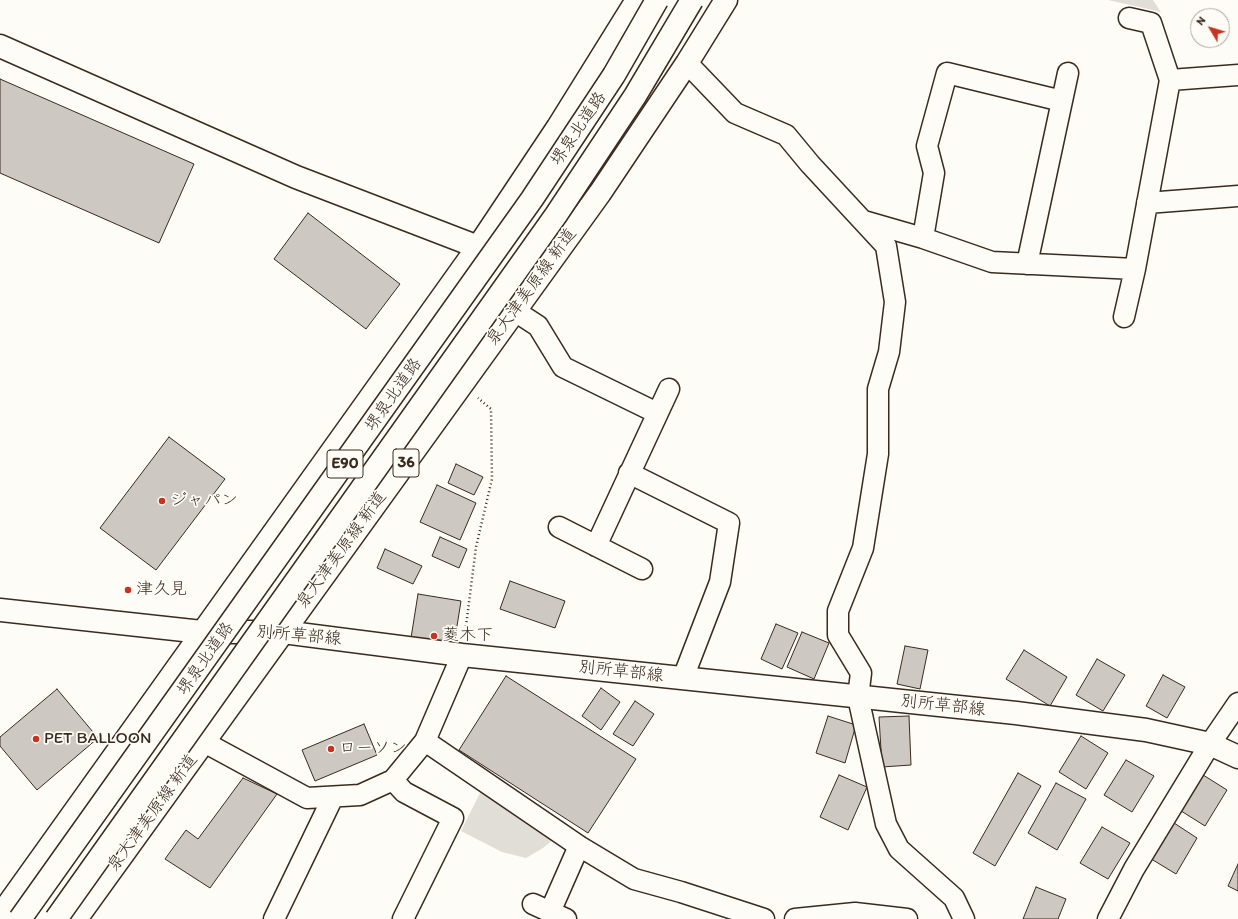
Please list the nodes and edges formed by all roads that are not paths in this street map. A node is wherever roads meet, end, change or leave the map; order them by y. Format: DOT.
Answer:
graph roads {
  1 [pos="637,0"];
  2 [pos="657,0"];
  3 [pos="692,0"];
  4 [pos="726,0"];
  5 [pos="1129,18"];
  6 [pos="0,46"];
  7 [pos="687,63"];
  8 [pos="1068,73"];
  9 [pos="1238,75"];
  10 [pos="1170,80"];
  11 [pos="1062,101"];
  12 [pos="1238,196"];
  13 [pos="1147,203"];
  14 [pos="864,221"];
  15 [pos="924,238"];
  16 [pos="478,247"];
  17 [pos="1027,264"];
  18 [pos="1135,269"];
  19 [pos="516,311"];
  20 [pos="1124,317"];
  21 [pos="669,389"];
  22 [pos="657,413"];
  23 [pos="629,473"];
  24 [pos="559,527"];
  25 [pos="596,546"];
  26 [pos="642,569"];
  27 [pos="0,610"];
  28 [pos="202,632"];
  29 [pos="283,632"];
  30 [pos="462,655"];
  31 [pos="683,678"];
  32 [pos="858,697"];
  33 [pos="1238,703"];
  34 [pos="425,741"];
  35 [pos="204,742"];
  36 [pos="1210,744"];
  37 [pos="1238,757"];
  38 [pos="393,780"];
  39 [pos="333,797"];
  40 [pos="579,846"];
  41 [pos="549,912"];
  42 [pos="0,916"];
  43 [pos="752,917"];
  44 [pos="20,919"];
  45 [pos="56,919"];
  46 [pos="76,919"];
  47 [pos="274,919"];
  48 [pos="403,919"];
  49 [pos="795,919"];
  50 [pos="907,919"];
  51 [pos="964,919"];
  52 [pos="1108,919"];
  1 -- 16 [label="main road"];
  2 -- 44 [label="main road, 堺泉北道路 / E90, bridge"];
  3 -- 45 [label="main road, 堺泉北道路 / E90, bridge"];
  4 -- 7 [label="main road, 泉大津美原線 新道 / 36"];
  5 -- 10 [label="street"];
  6 -- 16 [label="main road"];
  7 -- 14 [label="street"];
  7 -- 19 [label="main road, 泉大津美原線 新道 / 36"];
  8 -- 11 [label="street"];
  9 -- 10 [label="street"];
  10 -- 13 [label="street"];
  11 -- 15 [label="street"];
  11 -- 17 [label="street"];
  12 -- 13 [label="street"];
  13 -- 18 [label="street"];
  14 -- 15 [label="street"];
  14 -- 32 [label="street"];
  15 -- 17 [label="street"];
  16 -- 28 [label="main road"];
  17 -- 18 [label="street"];
  18 -- 20 [label="street"];
  19 -- 22 [label="street"];
  19 -- 29 [label="main road, 泉大津美原線 新道 / 36"];
  21 -- 22 [label="street"];
  22 -- 23 [label="street"];
  23 -- 25 [label="street"];
  23 -- 31 [label="street"];
  24 -- 25 [label="street"];
  25 -- 26 [label="street"];
  27 -- 28 [label="main road, 別所草部線"];
  28 -- 29 [label="main road, 別所草部線"];
  28 -- 42 [label="main road"];
  29 -- 30 [label="main road, 別所草部線"];
  29 -- 35 [label="main road, 泉大津美原線 新道 / 36"];
  30 -- 31 [label="main road, 別所草部線"];
  30 -- 34 [label="street"];
  31 -- 32 [label="main road, 別所草部線"];
  32 -- 36 [label="main road, 別所草部線"];
  32 -- 51 [label="street"];
  33 -- 36 [label="street"];
  34 -- 38 [label="street"];
  34 -- 40 [label="street"];
  35 -- 39 [label="street"];
  35 -- 46 [label="main road, 泉大津美原線 新道 / 36"];
  36 -- 37 [label="main road, 別所草部線"];
  36 -- 52 [label="street"];
  38 -- 39 [label="street"];
  38 -- 48 [label="street"];
  39 -- 47 [label="street"];
  40 -- 41 [label="street"];
  40 -- 43 [label="street"];
  49 -- 50 [label="street"];
}
